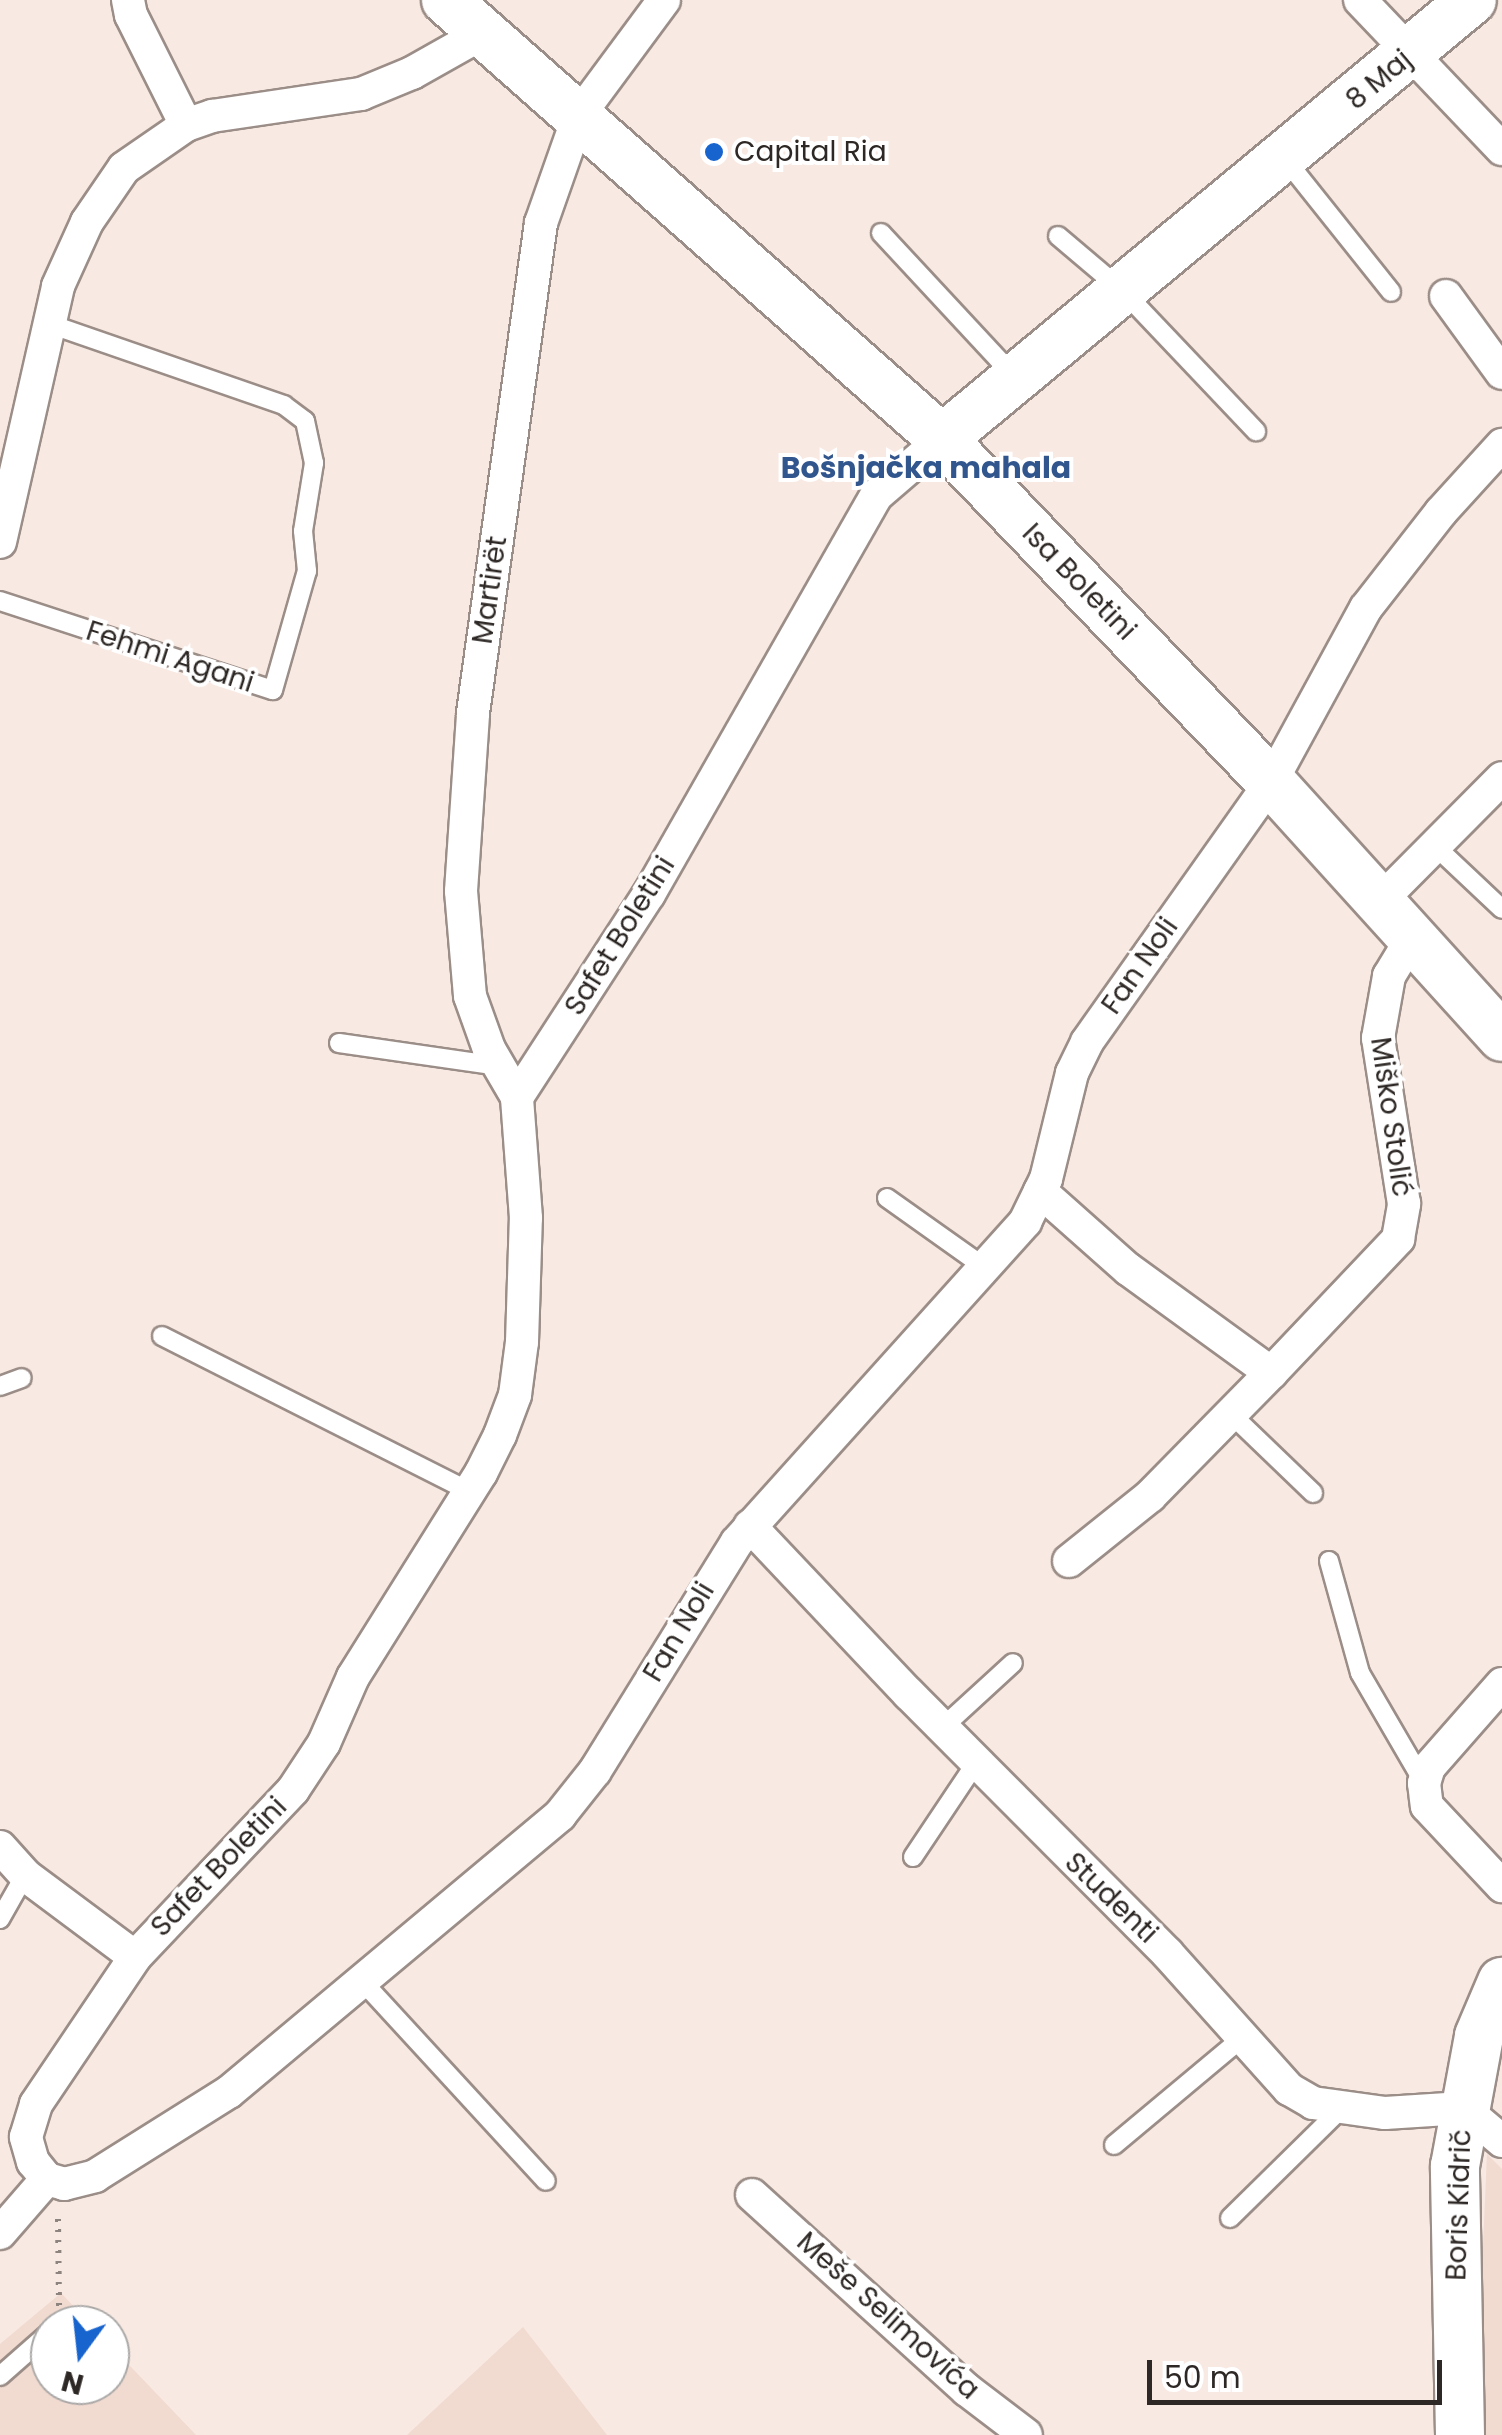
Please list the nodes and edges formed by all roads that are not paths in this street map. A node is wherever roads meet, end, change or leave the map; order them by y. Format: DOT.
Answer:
graph roads {
  1 [pos="128,0"];
  2 [pos="446,0"];
  3 [pos="664,0"];
  4 [pos="1360,0"];
  5 [pos="1472,0"];
  6 [pos="484,33"];
  7 [pos="1412,52"];
  8 [pos="578,115"];
  9 [pos="186,125"];
  10 [pos="1502,149"];
  11 [pos="1284,158"];
  12 [pos="882,232"];
  13 [pos="1058,236"];
  14 [pos="1122,290"];
  15 [pos="1390,292"];
  16 [pos="1446,296"];
  17 [pos="50,324"];
  18 [pos="1502,373"];
  19 [pos="1016,378"];
  20 [pos="1256,431"];
  21 [pos="942,439"];
  22 [pos="1502,445"];
  23 [pos="0,542"];
  24 [pos="0,602"];
  25 [pos="1502,778"];
  26 [pos="1271,782"];
  27 [pos="1434,845"];
  28 [pos="1380,901"];
  29 [pos="1502,909"];
  30 [pos="1412,938"];
  31 [pos="1502,1037"];
  32 [pos="339,1043"];
  33 [pos="499,1066"];
  34 [pos="518,1097"];
  35 [pos="1040,1192"];
  36 [pos="888,1198"];
  37 [pos="984,1267"];
  38 [pos="162,1336"];
  39 [pos="1271,1372"];
  40 [pos="22,1378"];
  41 [pos="0,1386"];
  42 [pos="1231,1414"];
  43 [pos="470,1492"];
  44 [pos="1312,1493"];
  45 [pos="750,1526"];
  46 [pos="1070,1561"];
  47 [pos="1329,1561"];
  48 [pos="1013,1663"];
  49 [pos="1502,1684"];
  50 [pos="942,1728"];
  51 [pos="976,1762"];
  52 [pos="1424,1783"];
  53 [pos="0,1848"];
  54 [pos="914,1857"];
  55 [pos="25,1875"];
  56 [pos="1502,1886"];
  57 [pos="0,1919"];
  58 [pos="135,1957"];
  59 [pos="363,1982"];
  60 [pos="1502,1982"];
  61 [pos="1242,2038"];
  62 [pos="1342,2108"];
  63 [pos="1463,2108"];
  64 [pos="1502,2141"];
  65 [pos="1114,2145"];
  66 [pos="52,2181"];
  67 [pos="546,2182"];
  68 [pos="752,2195"];
  69 [pos="1230,2218"];
  70 [pos="0,2233"];
  71 [pos="30,2350"];
  72 [pos="0,2376"];
  73 [pos="1026,2435"];
  74 [pos="1460,2435"];
  1 -- 9 [label="street"];
  2 -- 6 [label="main road, Isa Boletini"];
  3 -- 8 [label="street, Martirët"];
  4 -- 7 [label="street"];
  5 -- 7 [label="main road, 8 Maj"];
  6 -- 8 [label="main road, Isa Boletini"];
  6 -- 9 [label="street"];
  7 -- 10 [label="street"];
  7 -- 11 [label="main road, 8 Maj"];
  8 -- 21 [label="main road, Isa Boletini"];
  8 -- 33 [label="street, Martirët"];
  9 -- 17 [label="street"];
  11 -- 14 [label="main road, 8 Maj"];
  11 -- 15 [label="lane"];
  12 -- 19 [label="lane"];
  13 -- 14 [label="lane"];
  14 -- 19 [label="main road, 8 Maj"];
  14 -- 20 [label="lane"];
  16 -- 18 [label="street"];
  17 -- 23 [label="street"];
  17 -- 24 [label="lane, Fehmi Agani"];
  19 -- 21 [label="main road, 8 Maj"];
  21 -- 26 [label="main road, Isa Boletini"];
  21 -- 34 [label="street, Safet Boletini"];
  22 -- 26 [label="street, Fan Noli"];
  25 -- 27 [label="street"];
  26 -- 28 [label="main road, Isa Boletini"];
  26 -- 35 [label="street, Fan Noli"];
  27 -- 28 [label="street"];
  27 -- 29 [label="lane"];
  28 -- 30 [label="main road, Isa Boletini"];
  30 -- 31 [label="main road, Isa Boletini"];
  30 -- 39 [label="street, Miško Stolić"];
  32 -- 33 [label="lane"];
  33 -- 34 [label="street, Martirët"];
  34 -- 43 [label="street, Safet Boletini"];
  35 -- 37 [label="street, Fan Noli"];
  35 -- 39 [label="street"];
  36 -- 37 [label="lane"];
  37 -- 45 [label="street, Fan Noli"];
  38 -- 43 [label="lane"];
  39 -- 42 [label="street, Miško Stolić"];
  40 -- 41 [label="lane"];
  42 -- 44 [label="lane"];
  42 -- 46 [label="street, Miško Stolić"];
  43 -- 58 [label="street, Safet Boletini"];
  45 -- 50 [label="street, Studenti"];
  45 -- 59 [label="street, Fan Noli"];
  47 -- 52 [label="lane"];
  48 -- 50 [label="lane"];
  49 -- 52 [label="street"];
  50 -- 51 [label="street, Studenti"];
  51 -- 54 [label="lane"];
  51 -- 61 [label="street, Studenti"];
  52 -- 56 [label="street"];
  53 -- 55 [label="street"];
  55 -- 57 [label="lane"];
  55 -- 58 [label="street"];
  58 -- 66 [label="street, Safet Boletini"];
  59 -- 66 [label="street, Fan Noli"];
  59 -- 67 [label="lane"];
  60 -- 63 [label="main road, Boris Kidrič"];
  61 -- 62 [label="street, Studenti"];
  61 -- 65 [label="lane"];
  62 -- 63 [label="street, Studenti"];
  62 -- 69 [label="lane"];
  63 -- 64 [label="street"];
  63 -- 74 [label="main road, Boris Kidrič"];
  66 -- 70 [label="street"];
  68 -- 73 [label="street, Meše Selimovića"];
  71 -- 72 [label="lane"];
}
